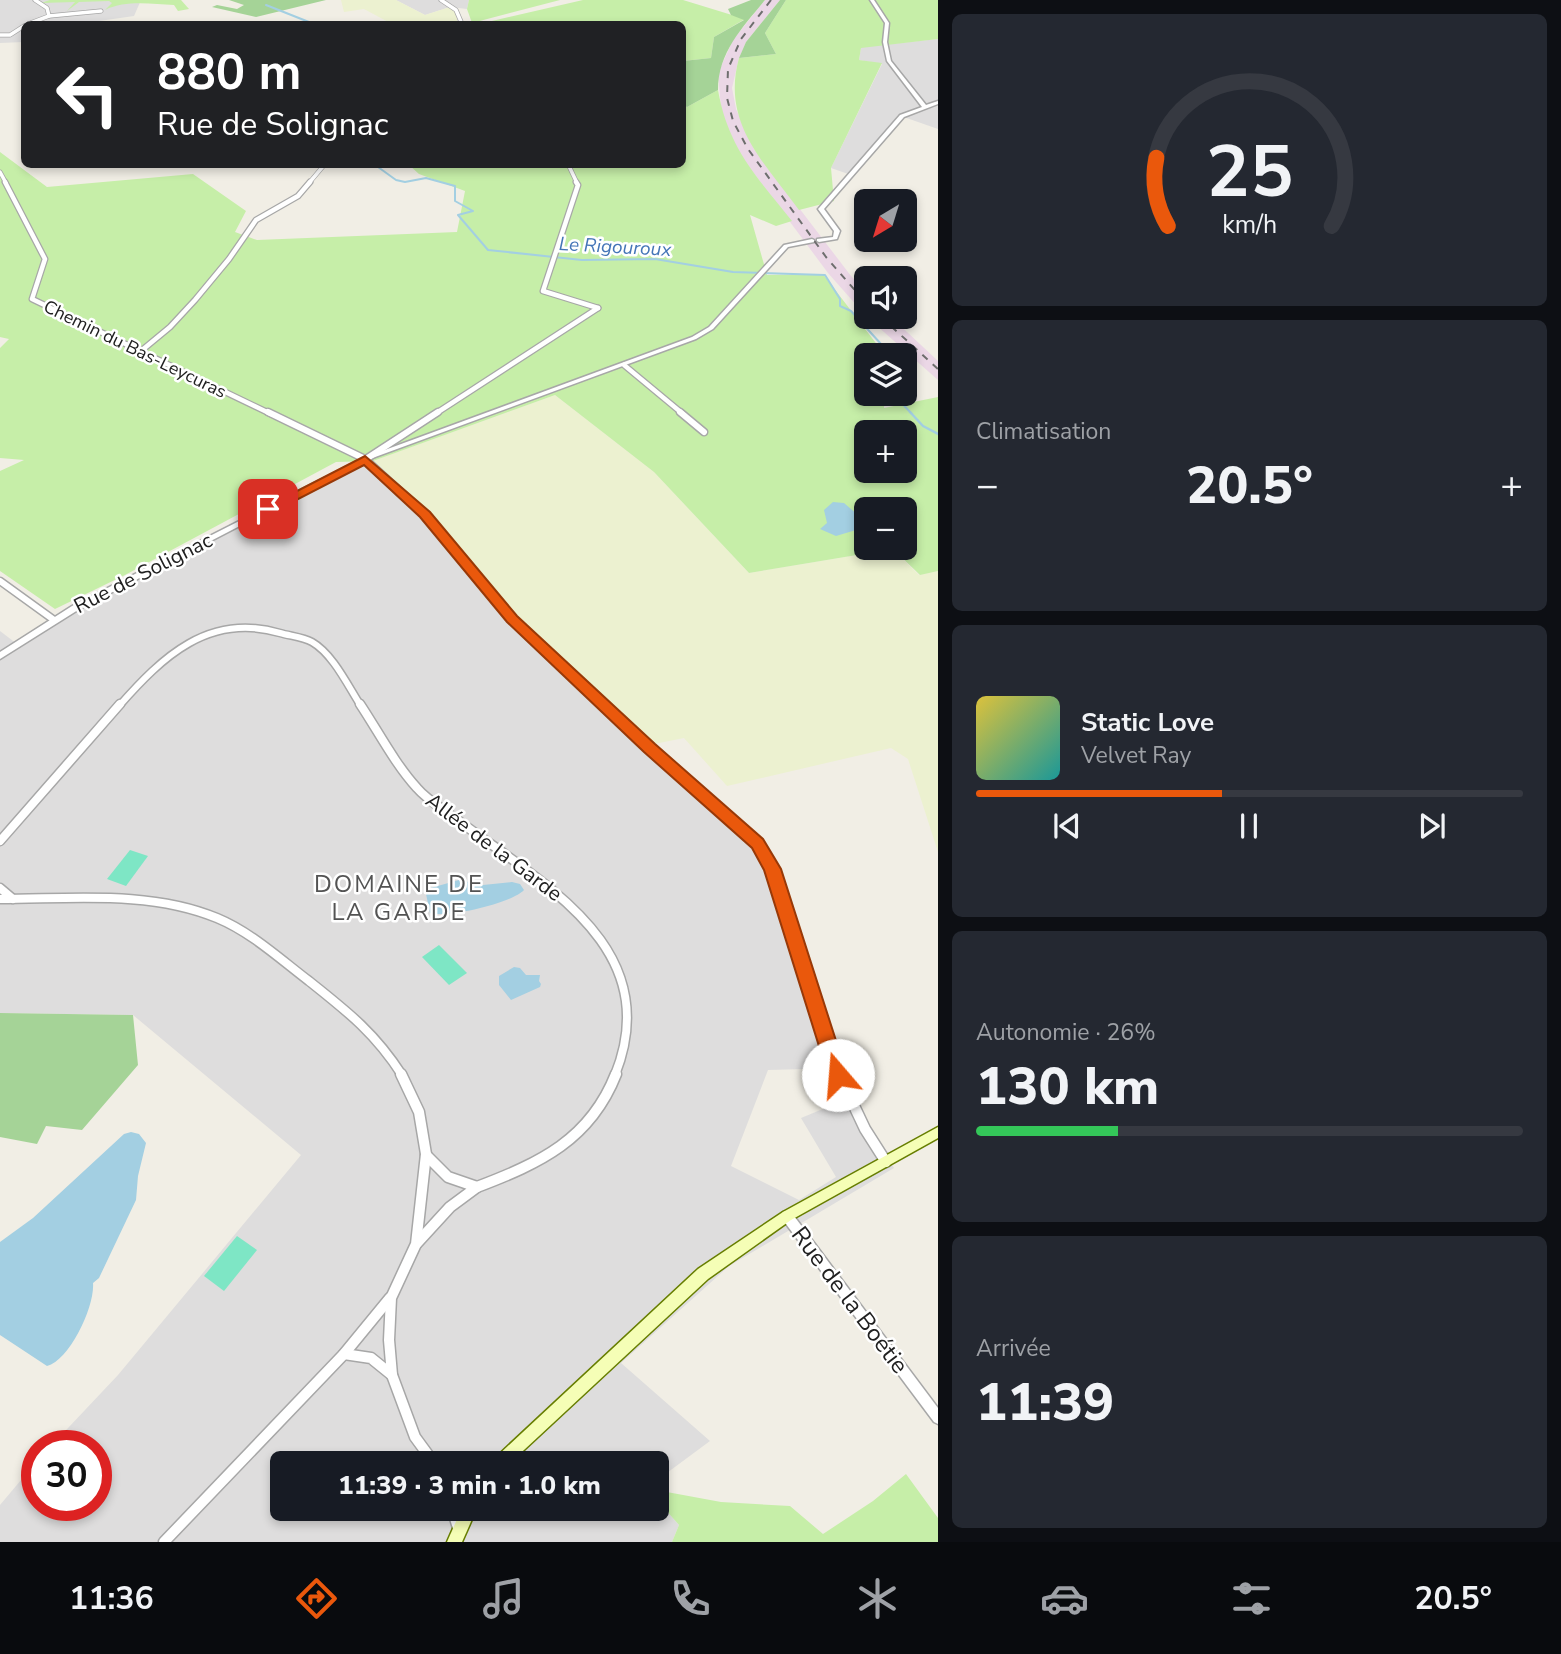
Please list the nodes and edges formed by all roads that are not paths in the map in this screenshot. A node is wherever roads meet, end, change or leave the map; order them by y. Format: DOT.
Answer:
graph roads {
  1 [pos="440,0"];
  2 [pos="872,0"];
  3 [pos="36,2"];
  4 [pos="101,11"];
  5 [pos="49,16"];
  6 [pos="36,21"];
  7 [pos="461,21"];
  8 [pos="21,28"];
  9 [pos="12,34"];
  10 [pos="21,34"];
  11 [pos="0,35"];
  12 [pos="938,102"];
  13 [pos="924,106"];
  14 [pos="322,168"];
  15 [pos="570,168"];
  16 [pos="0,172"];
  17 [pos="141,352"];
  18 [pos="624,365"];
  19 [pos="704,432"];
  20 [pos="365,459"];
  21 [pos="0,581"];
  22 [pos="54,620"];
  23 [pos="0,656"];
  24 [pos="0,841"];
  25 [pos="0,888"];
  26 [pos="0,899"];
  27 [pos="14,900"];
  28 [pos="938,1132"];
  29 [pos="426,1154"];
  30 [pos="886,1162"];
  31 [pos="477,1187"];
  32 [pos="787,1216"];
  33 [pos="416,1244"];
  34 [pos="391,1298"];
  35 [pos="344,1354"];
  36 [pos="392,1375"];
  37 [pos="938,1418"];
  38 [pos="426,1451"];
  39 [pos="513,1451"];
  40 [pos="164,1542"];
  1 -- 7 [label="street"];
  2 -- 13 [label="street"];
  3 -- 5 [label="street"];
  4 -- 5 [label="street"];
  5 -- 6 [label="street"];
  8 -- 9 [label="street"];
  9 -- 10 [label="street"];
  9 -- 11 [label="street"];
  12 -- 13 [label="street"];
  13 -- 18 [label="street, Rue de Solignac"];
  14 -- 17 [label="street"];
  15 -- 20 [label="street"];
  16 -- 17 [label="street, Chemin du Bas-Leycuras"];
  17 -- 20 [label="street, Chemin du Bas-Leycuras"];
  18 -- 19 [label="street"];
  18 -- 20 [label="street, Rue de Solignac"];
  20 -- 22 [label="street, Rue de Solignac"];
  20 -- 30 [label="street, Chemin du Bas-Leycuras"];
  21 -- 22 [label="street"];
  22 -- 23 [label="street, Rue de Solignac"];
  24 -- 31 [label="street, Allée de la Garde"];
  25 -- 27 [label="street"];
  26 -- 27 [label="street, Allée de la Garde"];
  27 -- 29 [label="street, Allée de la Garde"];
  28 -- 30 [label="main road"];
  29 -- 31 [label="street"];
  29 -- 33 [label="street, Allée de la Garde"];
  30 -- 32 [label="main road"];
  31 -- 33 [label="street, Allée de la Garde"];
  32 -- 37 [label="street, Rue de la Boétie"];
  32 -- 39 [label="main road"];
  33 -- 34 [label="street, Allée de la Garde"];
  34 -- 35 [label="street"];
  34 -- 36 [label="street, Allée de la Garde"];
  35 -- 36 [label="street"];
  35 -- 40 [label="street"];
  36 -- 38 [label="street, Allée de la Garde"];
}
